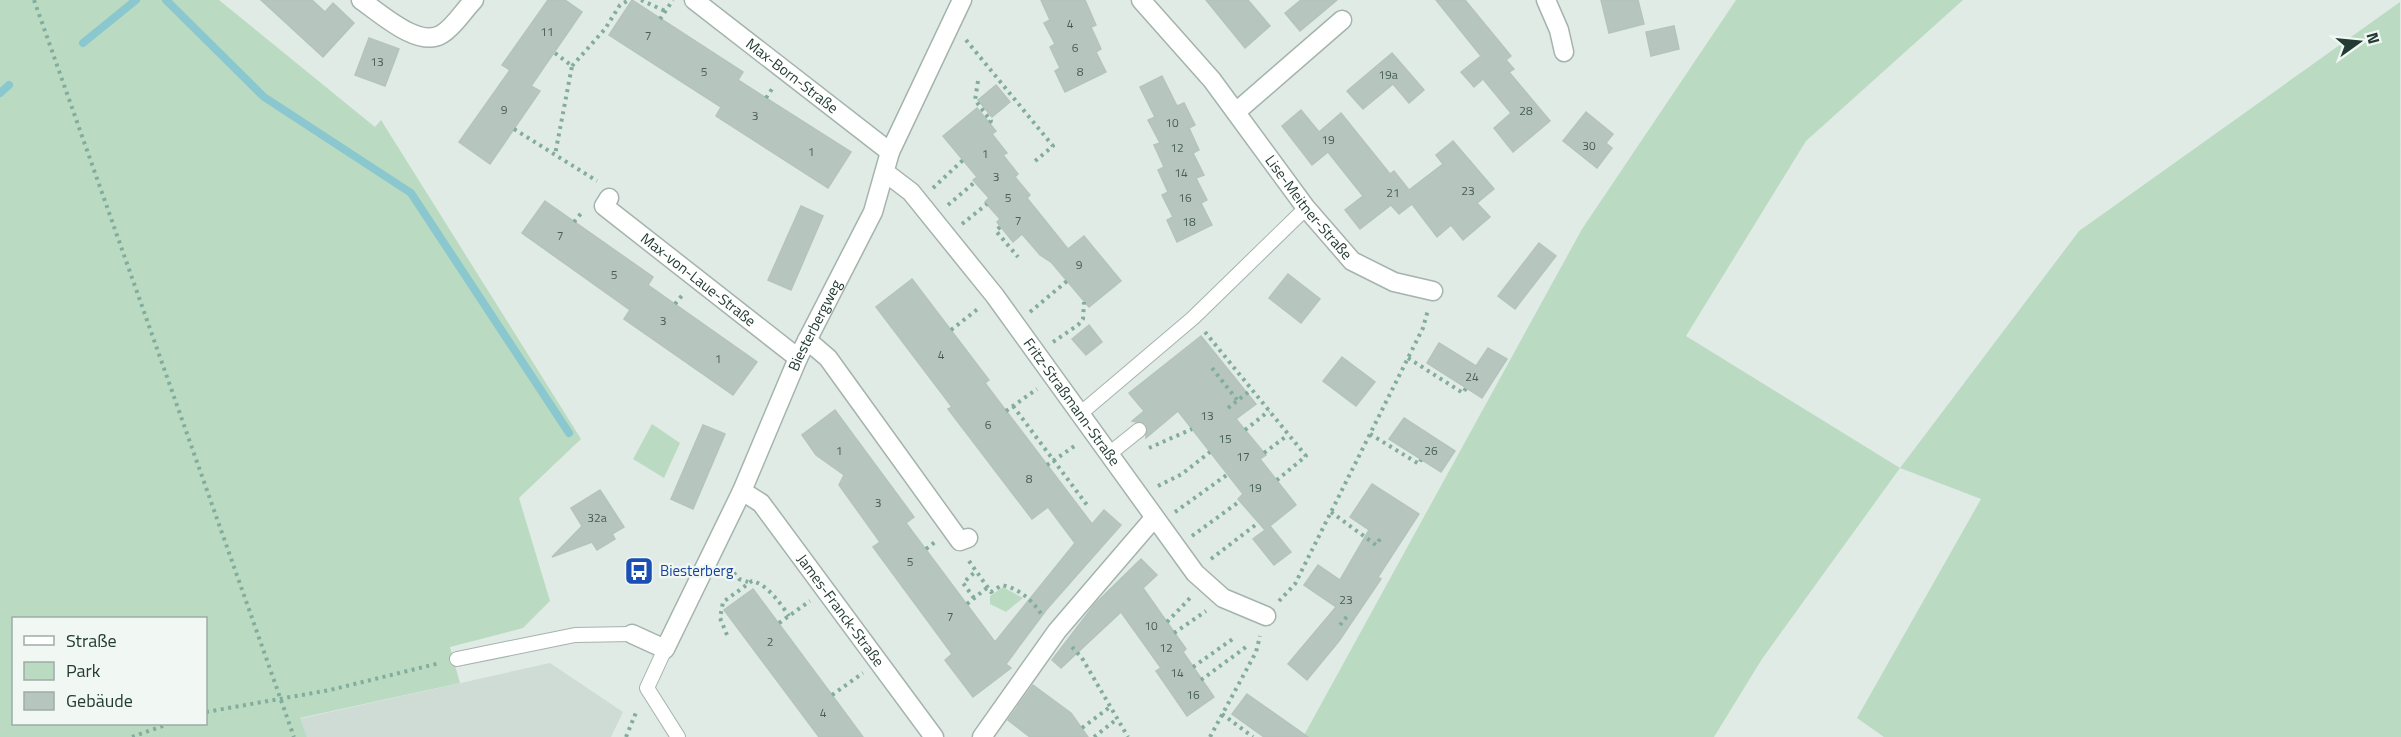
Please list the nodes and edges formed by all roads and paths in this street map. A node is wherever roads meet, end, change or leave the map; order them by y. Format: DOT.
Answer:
graph roads {
  1 [pos="34,0"];
  2 [pos="361,0"];
  3 [pos="474,0"];
  4 [pos="629,0"];
  5 [pos="641,0"];
  6 [pos="673,0"];
  7 [pos="694,0"];
  8 [pos="962,0"];
  9 [pos="1141,0"];
  10 [pos="1546,0"];
  11 [pos="665,11"];
  12 [pos="660,19"];
  13 [pos="1342,20"];
  14 [pos="963,37"];
  15 [pos="555,52"];
  16 [pos="1564,52"];
  17 [pos="572,66"];
  18 [pos="978,81"];
  19 [pos="1236,112"];
  20 [pos="989,123"];
  21 [pos="514,129"];
  22 [pos="890,152"];
  23 [pos="555,154"];
  24 [pos="963,160"];
  25 [pos="1034,162"];
  26 [pos="886,173"];
  27 [pos="975,182"];
  28 [pos="930,191"];
  29 [pos="609,198"];
  30 [pos="987,204"];
  31 [pos="944,208"];
  32 [pos="1306,208"];
  33 [pos="959,226"];
  34 [pos="1000,227"];
  35 [pos="1018,257"];
  36 [pos="1067,281"];
  37 [pos="1433,291"];
  38 [pos="1084,302"];
  39 [pos="1027,315"];
  40 [pos="968,317"];
  41 [pos="1193,318"];
  42 [pos="951,330"];
  43 [pos="807,340"];
  44 [pos="1048,345"];
  45 [pos="798,358"];
  46 [pos="1408,358"];
  47 [pos="1212,368"];
  48 [pos="1045,384"];
  49 [pos="1466,388"];
  50 [pos="1251,390"];
  51 [pos="1238,401"];
  52 [pos="1013,406"];
  53 [pos="1228,408"];
  54 [pos="1006,411"];
  55 [pos="1269,411"];
  56 [pos="1081,413"];
  57 [pos="1192,429"];
  58 [pos="1245,430"];
  59 [pos="1135,433"];
  60 [pos="1370,434"];
  61 [pos="1288,435"];
  62 [pos="1082,440"];
  63 [pos="1210,452"];
  64 [pos="1264,453"];
  65 [pos="1109,454"];
  66 [pos="1421,459"];
  67 [pos="1053,460"];
  68 [pos="1047,465"];
  69 [pos="1228,474"];
  70 [pos="1277,480"];
  71 [pos="1153,490"];
  72 [pos="742,491"];
  73 [pos="1240,501"];
  74 [pos="1087,505"];
  75 [pos="1331,512"];
  76 [pos="1162,517"];
  77 [pos="1258,524"];
  78 [pos="1382,536"];
  79 [pos="964,540"];
  80 [pos="1187,540"];
  81 [pos="726,563"];
  82 [pos="1205,564"];
  83 [pos="976,571"];
  84 [pos="749,582"];
  85 [pos="988,587"];
  86 [pos="1194,594"];
  87 [pos="814,597"];
  88 [pos="974,598"];
  89 [pos="967,604"];
  90 [pos="1208,609"];
  91 [pos="1348,615"];
  92 [pos="789,616"];
  93 [pos="1266,616"];
  94 [pos="1167,622"];
  95 [pos="779,623"];
  96 [pos="1340,625"];
  97 [pos="1057,632"];
  98 [pos="1174,633"];
  99 [pos="632,634"];
  100 [pos="727,635"];
  101 [pos="1234,638"];
  102 [pos="1246,647"];
  103 [pos="665,649"];
  104 [pos="1256,652"];
  105 [pos="457,659"];
  106 [pos="1193,668"];
  107 [pos="867,670"];
  108 [pos="1202,680"];
  109 [pos="832,695"];
  110 [pos="279,699"];
  111 [pos="1110,707"];
  112 [pos="207,712"];
  113 [pos="1222,714"];
  114 [pos="1117,719"];
  115 [pos="163,725"];
  116 [pos="1082,728"];
  117 [pos="132,737"];
  118 [pos="294,737"];
  119 [pos="678,737"];
  120 [pos="934,737"];
  121 [pos="982,737"];
  122 [pos="1094,737"];
  123 [pos="1128,737"];
  124 [pos="1210,737"];
  125 [pos="1253,737"];
  1 -- 110 [label="path"];
  2 -- 3 [label="street"];
  4 -- 17 [label="path"];
  5 -- 11 [label="path"];
  6 -- 11 [label="path"];
  7 -- 22 [label="street, Max-Born-Straße"];
  8 -- 22 [label="street, Biesterbergweg"];
  9 -- 19 [label="street, Lise-Meitner-Straße"];
  10 -- 16 [label="street"];
  11 -- 12 [label="path"];
  13 -- 19 [label="street"];
  14 -- 25 [label="path"];
  15 -- 17 [label="path"];
  17 -- 23 [label="path"];
  18 -- 20 [label="path"];
  19 -- 32 [label="street, Lise-Meitner-Straße"];
  21 -- 23 [label="path"];
  22 -- 26 [label="street, Biesterbergweg"];
  23 -- 29 [label="path"];
  24 -- 28 [label="path"];
  26 -- 43 [label="street, Biesterbergweg"];
  26 -- 56 [label="street, Fritz-Straßmann-Straße"];
  27 -- 31 [label="path"];
  29 -- 45 [label="street, Max-von-Laue-Straße"];
  30 -- 33 [label="path"];
  32 -- 37 [label="street, Lise-Meitner-Straße"];
  32 -- 41 [label="lane"];
  34 -- 35 [label="path"];
  36 -- 39 [label="path"];
  37 -- 46 [label="path"];
  38 -- 44 [label="path"];
  40 -- 42 [label="path"];
  41 -- 50 [label="path"];
  41 -- 56 [label="lane"];
  43 -- 45 [label="street, Biesterbergweg"];
  43 -- 79 [label="street"];
  45 -- 72 [label="street, Biesterbergweg"];
  46 -- 49 [label="path"];
  46 -- 60 [label="path"];
  47 -- 51 [label="path"];
  48 -- 52 [label="path"];
  50 -- 51 [label="path"];
  50 -- 55 [label="path"];
  51 -- 53 [label="path"];
  52 -- 54 [label="path"];
  52 -- 67 [label="path"];
  55 -- 58 [label="path"];
  55 -- 61 [label="path"];
  56 -- 65 [label="street, Fritz-Straßmann-Straße"];
  57 -- 59 [label="path"];
  59 -- 65 [label="lane"];
  60 -- 66 [label="path"];
  60 -- 75 [label="path"];
  61 -- 64 [label="path"];
  61 -- 70 [label="path"];
  62 -- 67 [label="path"];
  63 -- 71 [label="path"];
  65 -- 76 [label="street, Fritz-Straßmann-Straße"];
  67 -- 68 [label="path"];
  67 -- 74 [label="path"];
  69 -- 76 [label="path"];
  72 -- 103 [label="street, Biesterbergweg"];
  72 -- 120 [label="street, James-Franck-Straße"];
  73 -- 80 [label="path"];
  75 -- 78 [label="path"];
  75 -- 93 [label="path"];
  76 -- 93 [label="street, Fritz-Straßmann-Straße"];
  76 -- 97 [label="street"];
  77 -- 82 [label="path"];
  79 -- 83 [label="path"];
  81 -- 84 [label="path"];
  83 -- 85 [label="path"];
  83 -- 88 [label="path"];
  84 -- 92 [label="path"];
  84 -- 100 [label="path"];
  85 -- 88 [label="path"];
  85 -- 97 [label="path"];
  86 -- 94 [label="path"];
  87 -- 92 [label="path"];
  88 -- 89 [label="path"];
  90 -- 98 [label="path"];
  91 -- 96 [label="path"];
  92 -- 95 [label="path"];
  97 -- 111 [label="path"];
  97 -- 121 [label="street"];
  99 -- 103 [label="street"];
  99 -- 105 [label="lane"];
  101 -- 106 [label="path"];
  102 -- 108 [label="path"];
  103 -- 119 [label="lane, Biesterbergweg"];
  104 -- 113 [label="path"];
  105 -- 110 [label="path"];
  107 -- 109 [label="path"];
  110 -- 112 [label="path"];
  110 -- 118 [label="path"];
  111 -- 114 [label="path"];
  111 -- 116 [label="path"];
  113 -- 124 [label="path"];
  113 -- 125 [label="path"];
  114 -- 122 [label="path"];
  114 -- 123 [label="path"];
  115 -- 117 [label="path"];
}
